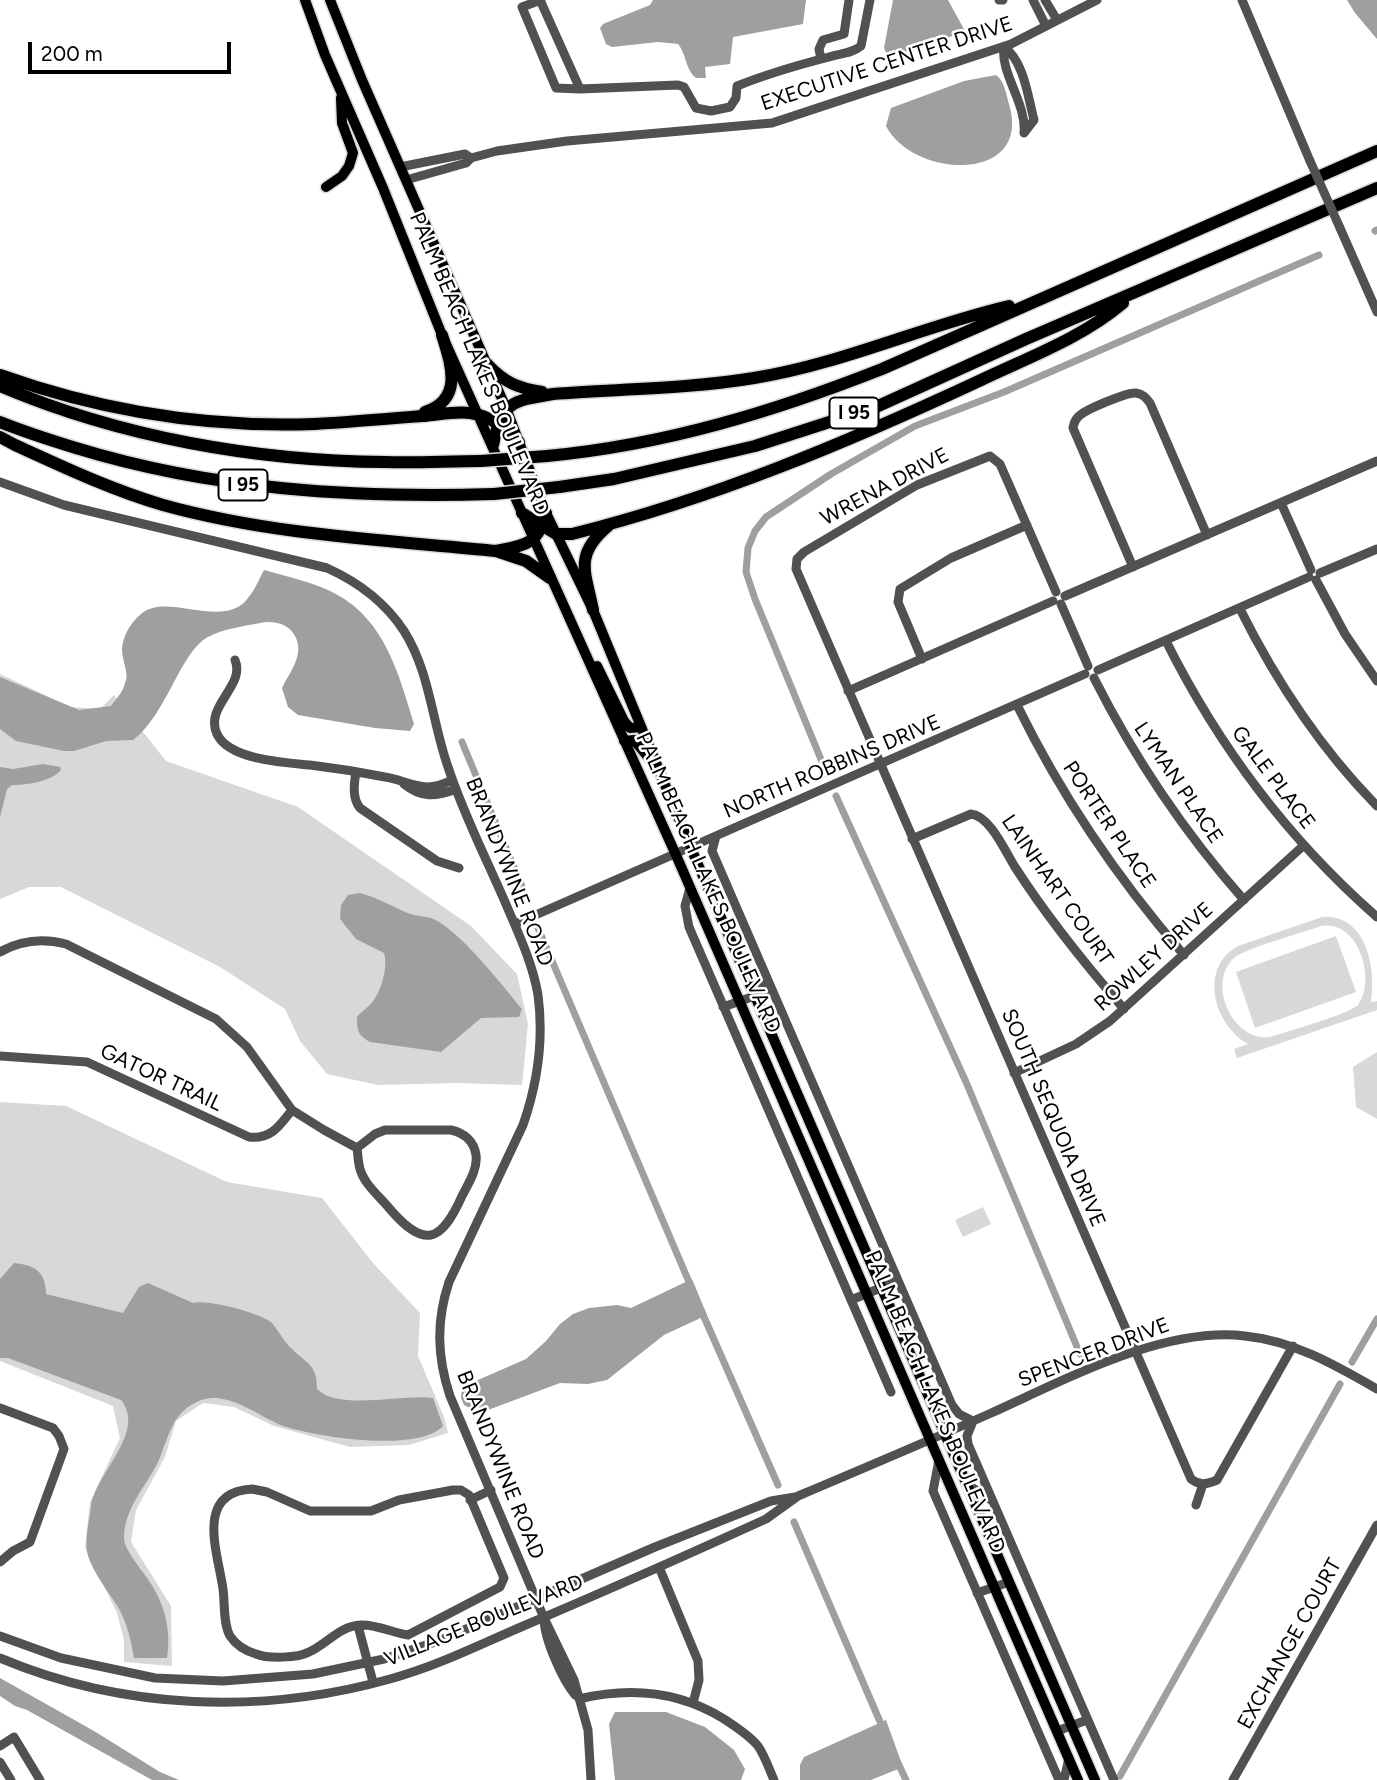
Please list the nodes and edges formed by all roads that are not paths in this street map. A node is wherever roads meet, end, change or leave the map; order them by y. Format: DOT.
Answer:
graph roads {
  1 [pos="305,0"];
  2 [pos="330,0"];
  3 [pos="541,0"];
  4 [pos="849,0"];
  5 [pos="870,0"];
  6 [pos="1097,0"];
  7 [pos="1242,0"];
  8 [pos="1038,1"];
  9 [pos="1057,20"];
  10 [pos="1046,26"];
  11 [pos="1004,47"];
  12 [pos="821,59"];
  13 [pos="580,89"];
  14 [pos="341,92"];
  15 [pos="716,110"];
  16 [pos="718,128"];
  17 [pos="1377,151"];
  18 [pos="471,158"];
  19 [pos="400,167"];
  20 [pos="406,180"];
  21 [pos="326,187"];
  22 [pos="1377,188"];
  23 [pos="1134,294"];
  24 [pos="1037,300"];
  25 [pos="1377,312"];
  26 [pos="442,335"];
  27 [pos="487,364"];
  28 [pos="0,375"];
  29 [pos="0,386"];
  30 [pos="553,394"];
  31 [pos="506,408"];
  32 [pos="480,415"];
  33 [pos="408,417"];
  34 [pos="0,422"];
  35 [pos="498,422"];
  36 [pos="0,437"];
  37 [pos="519,442"];
  38 [pos="493,445"];
  39 [pos="989,456"];
  40 [pos="1377,461"];
  41 [pos="0,482"];
  42 [pos="1281,503"];
  43 [pos="522,513"];
  44 [pos="546,513"];
  45 [pos="610,525"];
  46 [pos="1027,525"];
  47 [pos="542,527"];
  48 [pos="556,534"];
  49 [pos="1207,535"];
  50 [pos="533,540"];
  51 [pos="1377,549"];
  52 [pos="496,551"];
  53 [pos="800,555"];
  54 [pos="1133,567"];
  55 [pos="1314,575"];
  56 [pos="550,578"];
  57 [pos="1059,598"];
  58 [pos="1240,609"];
  59 [pos="593,610"];
  60 [pos="1166,641"];
  61 [pos="585,655"];
  62 [pos="922,659"];
  63 [pos="235,660"];
  64 [pos="1091,672"];
  65 [pos="1377,681"];
  66 [pos="848,691"];
  67 [pos="1017,705"];
  68 [pos="640,727"];
  69 [pos="624,741"];
  70 [pos="656,765"];
  71 [pos="880,765"];
  72 [pos="356,772"];
  73 [pos="454,785"];
  74 [pos="1377,806"];
  75 [pos="716,836"];
  76 [pos="912,839"];
  77 [pos="1303,846"];
  78 [pos="690,847"];
  79 [pos="676,855"];
  80 [pos="459,868"];
  81 [pos="690,888"];
  82 [pos="1244,900"];
  83 [pos="1377,917"];
  84 [pos="515,924"];
  85 [pos="0,952"];
  86 [pos="1184,955"];
  87 [pos="746,975"];
  88 [pos="772,990"];
  89 [pos="755,996"];
  90 [pos="740,1001"];
  91 [pos="723,1007"];
  92 [pos="1124,1009"];
  93 [pos="0,1056"];
  94 [pos="1014,1073"];
  95 [pos="292,1110"];
  96 [pos="835,1134"];
  97 [pos="818,1141"];
  98 [pos="357,1147"];
  99 [pos="803,1147"];
  100 [pos="787,1154"];
  101 [pos="898,1281"];
  102 [pos="881,1288"];
  103 [pos="867,1294"];
  104 [pos="850,1300"];
  105 [pos="1293,1346"];
  106 [pos="1135,1352"];
  107 [pos="882,1373"];
  108 [pos="901,1373"];
  109 [pos="1377,1389"];
  110 [pos="891,1392"];
  111 [pos="0,1408"];
  112 [pos="973,1421"];
  113 [pos="944,1433"];
  114 [pos="930,1440"];
  115 [pos="939,1460"];
  116 [pos="967,1484"];
  117 [pos="1200,1484"];
  118 [pos="491,1490"];
  119 [pos="798,1496"];
  120 [pos="470,1500"];
  121 [pos="992,1501"];
  122 [pos="1196,1505"];
  123 [pos="1377,1525"];
  124 [pos="0,1562"];
  125 [pos="659,1567"];
  126 [pos="1009,1582"];
  127 [pos="994,1587"];
  128 [pos="977,1593"];
  129 [pos="537,1598"];
  130 [pos="544,1618"];
  131 [pos="358,1626"];
  132 [pos="0,1636"];
  133 [pos="0,1658"];
  134 [pos="369,1662"];
  135 [pos="373,1682"];
  136 [pos="579,1699"];
  137 [pos="693,1703"];
  138 [pos="1087,1720"];
  139 [pos="1072,1726"];
  140 [pos="1057,1731"];
  141 [pos="0,1746"];
  142 [pos="1069,1758"];
  143 [pos="0,1762"];
  144 [pos="11,1780"];
  145 [pos="40,1780"];
  146 [pos="591,1780"];
  147 [pos="774,1780"];
  148 [pos="1061,1780"];
  149 [pos="1078,1780"];
  150 [pos="1095,1780"];
  151 [pos="1114,1780"];
  152 [pos="1233,1780"];
  1 -- 14 [label="main road, PALM BEACH LAKES BOULEVARD"];
  2 -- 19 [label="main road, PALM BEACH LAKES BOULEVARD"];
  3 -- 13 [label="street"];
  3 -- 13 [label="street"];
  4 -- 12 [label="street"];
  5 -- 12 [label="street"];
  6 -- 9 [label="street, EXECUTIVE CENTER DRIVE"];
  7 -- 25 [label="street, bridge"];
  8 -- 9 [label="street"];
  8 -- 10 [label="street"];
  9 -- 10 [label="street, EXECUTIVE CENTER DRIVE"];
  10 -- 11 [label="street, EXECUTIVE CENTER DRIVE"];
  11 -- 11 [label="street"];
  11 -- 16 [label="street, EXECUTIVE CENTER DRIVE"];
  12 -- 15 [label="street"];
  13 -- 15 [label="street"];
  14 -- 21 [label="main road"];
  14 -- 26 [label="main road, PALM BEACH LAKES BOULEVARD"];
  15 -- 16 [label="street"];
  16 -- 18 [label="street, EXECUTIVE CENTER DRIVE"];
  17 -- 24 [label="highway, I 95"];
  18 -- 19 [label="street, EXECUTIVE CENTER DRIVE"];
  18 -- 20 [label="street, EXECUTIVE CENTER DRIVE"];
  19 -- 20 [label="main road, PALM BEACH LAKES BOULEVARD"];
  20 -- 27 [label="main road, PALM BEACH LAKES BOULEVARD"];
  22 -- 23 [label="highway, I 95"];
  23 -- 34 [label="highway, I 95, bridge"];
  23 -- 45 [label="highway"];
  24 -- 29 [label="highway, I 95, bridge"];
  24 -- 30 [label="highway"];
  26 -- 32 [label="main road, PALM BEACH LAKES BOULEVARD"];
  26 -- 33 [label="highway"];
  27 -- 30 [label="highway"];
  27 -- 31 [label="main road, PALM BEACH LAKES BOULEVARD"];
  28 -- 33 [label="highway"];
  30 -- 31 [label="highway"];
  31 -- 35 [label="highway"];
  31 -- 37 [label="main road, PALM BEACH LAKES BOULEVARD"];
  32 -- 33 [label="highway"];
  32 -- 35 [label="highway"];
  32 -- 38 [label="main road, PALM BEACH LAKES BOULEVARD"];
  35 -- 37 [label="highway"];
  35 -- 38 [label="highway"];
  36 -- 52 [label="highway"];
  37 -- 44 [label="main road, PALM BEACH LAKES BOULEVARD"];
  38 -- 43 [label="main road, PALM BEACH LAKES BOULEVARD"];
  39 -- 46 [label="street, LYMAN PLACE"];
  39 -- 53 [label="street, WRENA DRIVE"];
  40 -- 42 [label="street"];
  41 -- 73 [label="street, BRANDYWINE ROAD"];
  42 -- 49 [label="street"];
  42 -- 55 [label="street"];
  43 -- 47 [label="highway"];
  43 -- 50 [label="main road, PALM BEACH LAKES BOULEVARD"];
  44 -- 47 [label="highway"];
  44 -- 48 [label="main road, PALM BEACH LAKES BOULEVARD"];
  45 -- 48 [label="highway"];
  45 -- 59 [label="highway"];
  46 -- 57 [label="street, LYMAN PLACE"];
  46 -- 62 [label="street"];
  47 -- 48 [label="highway"];
  47 -- 50 [label="highway"];
  48 -- 59 [label="main road, PALM BEACH LAKES BOULEVARD"];
  49 -- 54 [label="street"];
  49 -- 54 [label="street"];
  50 -- 52 [label="highway"];
  50 -- 56 [label="main road, PALM BEACH LAKES BOULEVARD"];
  51 -- 55 [label="street, NORTH ROBBINS DRIVE"];
  52 -- 56 [label="highway"];
  53 -- 66 [label="street, SOUTH SEQUOIA DRIVE"];
  54 -- 57 [label="street"];
  55 -- 58 [label="street, NORTH ROBBINS DRIVE"];
  55 -- 65 [label="street"];
  56 -- 61 [label="main road, PALM BEACH LAKES BOULEVARD"];
  57 -- 62 [label="street"];
  57 -- 64 [label="street, LYMAN PLACE"];
  58 -- 60 [label="street, NORTH ROBBINS DRIVE"];
  58 -- 74 [label="street"];
  59 -- 68 [label="main road, PALM BEACH LAKES BOULEVARD"];
  60 -- 64 [label="street, NORTH ROBBINS DRIVE"];
  60 -- 77 [label="street, GALE PLACE"];
  61 -- 68 [label="main road"];
  61 -- 69 [label="main road, PALM BEACH LAKES BOULEVARD"];
  62 -- 66 [label="street"];
  63 -- 72 [label="street"];
  64 -- 67 [label="street, NORTH ROBBINS DRIVE"];
  64 -- 82 [label="street, LYMAN PLACE"];
  66 -- 71 [label="street, SOUTH SEQUOIA DRIVE"];
  67 -- 71 [label="street, NORTH ROBBINS DRIVE"];
  67 -- 86 [label="street, PORTER PLACE"];
  68 -- 70 [label="main road, PALM BEACH LAKES BOULEVARD"];
  69 -- 70 [label="main road"];
  69 -- 79 [label="main road, PALM BEACH LAKES BOULEVARD"];
  70 -- 78 [label="main road, PALM BEACH LAKES BOULEVARD"];
  71 -- 75 [label="street, NORTH ROBBINS DRIVE"];
  71 -- 76 [label="street, SOUTH SEQUOIA DRIVE"];
  72 -- 73 [label="street"];
  72 -- 80 [label="street"];
  73 -- 84 [label="street, BRANDYWINE ROAD"];
  75 -- 78 [label="street, NORTH ROBBINS DRIVE"];
  75 -- 88 [label="street"];
  76 -- 92 [label="street, LAINHART COURT"];
  76 -- 94 [label="street, SOUTH SEQUOIA DRIVE"];
  77 -- 82 [label="street, ROWLEY DRIVE"];
  77 -- 83 [label="street, GALE PLACE"];
  78 -- 79 [label="street, NORTH ROBBINS DRIVE"];
  78 -- 87 [label="main road, PALM BEACH LAKES BOULEVARD"];
  79 -- 81 [label="main road, PALM BEACH LAKES BOULEVARD"];
  79 -- 84 [label="street, NORTH ROBBINS DRIVE"];
  81 -- 90 [label="main road, PALM BEACH LAKES BOULEVARD"];
  81 -- 91 [label="street"];
  82 -- 86 [label="street, ROWLEY DRIVE"];
  84 -- 118 [label="street, BRANDYWINE ROAD"];
  85 -- 95 [label="street"];
  86 -- 92 [label="street, ROWLEY DRIVE"];
  87 -- 88 [label="street"];
  87 -- 89 [label="main road, PALM BEACH LAKES BOULEVARD"];
  88 -- 89 [label="street"];
  88 -- 96 [label="street"];
  89 -- 90 [label="street"];
  89 -- 97 [label="main road, PALM BEACH LAKES BOULEVARD"];
  90 -- 91 [label="street"];
  90 -- 99 [label="main road, PALM BEACH LAKES BOULEVARD"];
  91 -- 100 [label="street"];
  92 -- 94 [label="street, ROWLEY DRIVE"];
  93 -- 95 [label="street, GATOR TRAIL"];
  94 -- 106 [label="street, SOUTH SEQUOIA DRIVE"];
  95 -- 98 [label="street"];
  96 -- 97 [label="street"];
  96 -- 101 [label="street"];
  97 -- 102 [label="main road, PALM BEACH LAKES BOULEVARD"];
  98 -- 98 [label="street"];
  99 -- 100 [label="street"];
  99 -- 103 [label="main road, PALM BEACH LAKES BOULEVARD"];
  100 -- 104 [label="street"];
  101 -- 102 [label="street"];
  101 -- 112 [label="street"];
  102 -- 103 [label="street"];
  102 -- 113 [label="main road, PALM BEACH LAKES BOULEVARD"];
  103 -- 104 [label="street"];
  103 -- 108 [label="main road, PALM BEACH LAKES BOULEVARD"];
  104 -- 107 [label="street"];
  105 -- 106 [label="street, SPENCER DRIVE"];
  105 -- 109 [label="street, SPENCER DRIVE"];
  105 -- 117 [label="street"];
  106 -- 112 [label="street, SPENCER DRIVE"];
  106 -- 117 [label="street, SOUTH SEQUOIA DRIVE"];
  107 -- 108 [label="street"];
  107 -- 110 [label="street"];
  108 -- 114 [label="main road, PALM BEACH LAKES BOULEVARD"];
  111 -- 124 [label="street"];
  112 -- 113 [label="street, SPENCER DRIVE"];
  112 -- 121 [label="street"];
  113 -- 114 [label="street, VILLAGE BOULEVARD"];
  113 -- 116 [label="main road, PALM BEACH LAKES BOULEVARD"];
  114 -- 115 [label="main road, PALM BEACH LAKES BOULEVARD"];
  114 -- 119 [label="street, VILLAGE BOULEVARD"];
  115 -- 127 [label="main road, PALM BEACH LAKES BOULEVARD"];
  115 -- 128 [label="street"];
  116 -- 121 [label="street"];
  116 -- 126 [label="main road, PALM BEACH LAKES BOULEVARD"];
  117 -- 122 [label="street"];
  118 -- 120 [label="street"];
  118 -- 129 [label="street, BRANDYWINE ROAD"];
  119 -- 125 [label="street, VILLAGE BOULEVARD"];
  119 -- 129 [label="street, VILLAGE BOULEVARD"];
  120 -- 131 [label="street"];
  120 -- 131 [label="street"];
  121 -- 138 [label="street"];
  123 -- 152 [label="street, EXCHANGE COURT"];
  125 -- 130 [label="street, VILLAGE BOULEVARD"];
  125 -- 137 [label="street"];
  126 -- 127 [label="street"];
  126 -- 139 [label="main road, PALM BEACH LAKES BOULEVARD"];
  127 -- 128 [label="street"];
  127 -- 140 [label="main road, PALM BEACH LAKES BOULEVARD"];
  128 -- 148 [label="street"];
  129 -- 130 [label="street, BRANDYWINE ROAD"];
  129 -- 134 [label="street, VILLAGE BOULEVARD"];
  130 -- 135 [label="street, VILLAGE BOULEVARD"];
  130 -- 136 [label="street, BRANDYWINE ROAD"];
  131 -- 134 [label="street"];
  132 -- 134 [label="street, VILLAGE BOULEVARD"];
  133 -- 135 [label="street, VILLAGE BOULEVARD"];
  134 -- 135 [label="street"];
  136 -- 137 [label="street"];
  136 -- 146 [label="street, BRANDYWINE ROAD"];
  137 -- 147 [label="street"];
  138 -- 139 [label="street"];
  138 -- 151 [label="street"];
  139 -- 140 [label="street"];
  139 -- 150 [label="main road, PALM BEACH LAKES BOULEVARD"];
  140 -- 142 [label="main road, PALM BEACH LAKES BOULEVARD"];
  141 -- 145 [label="street"];
  142 -- 148 [label="street"];
  142 -- 149 [label="main road, PALM BEACH LAKES BOULEVARD"];
  143 -- 144 [label="street"];
}
